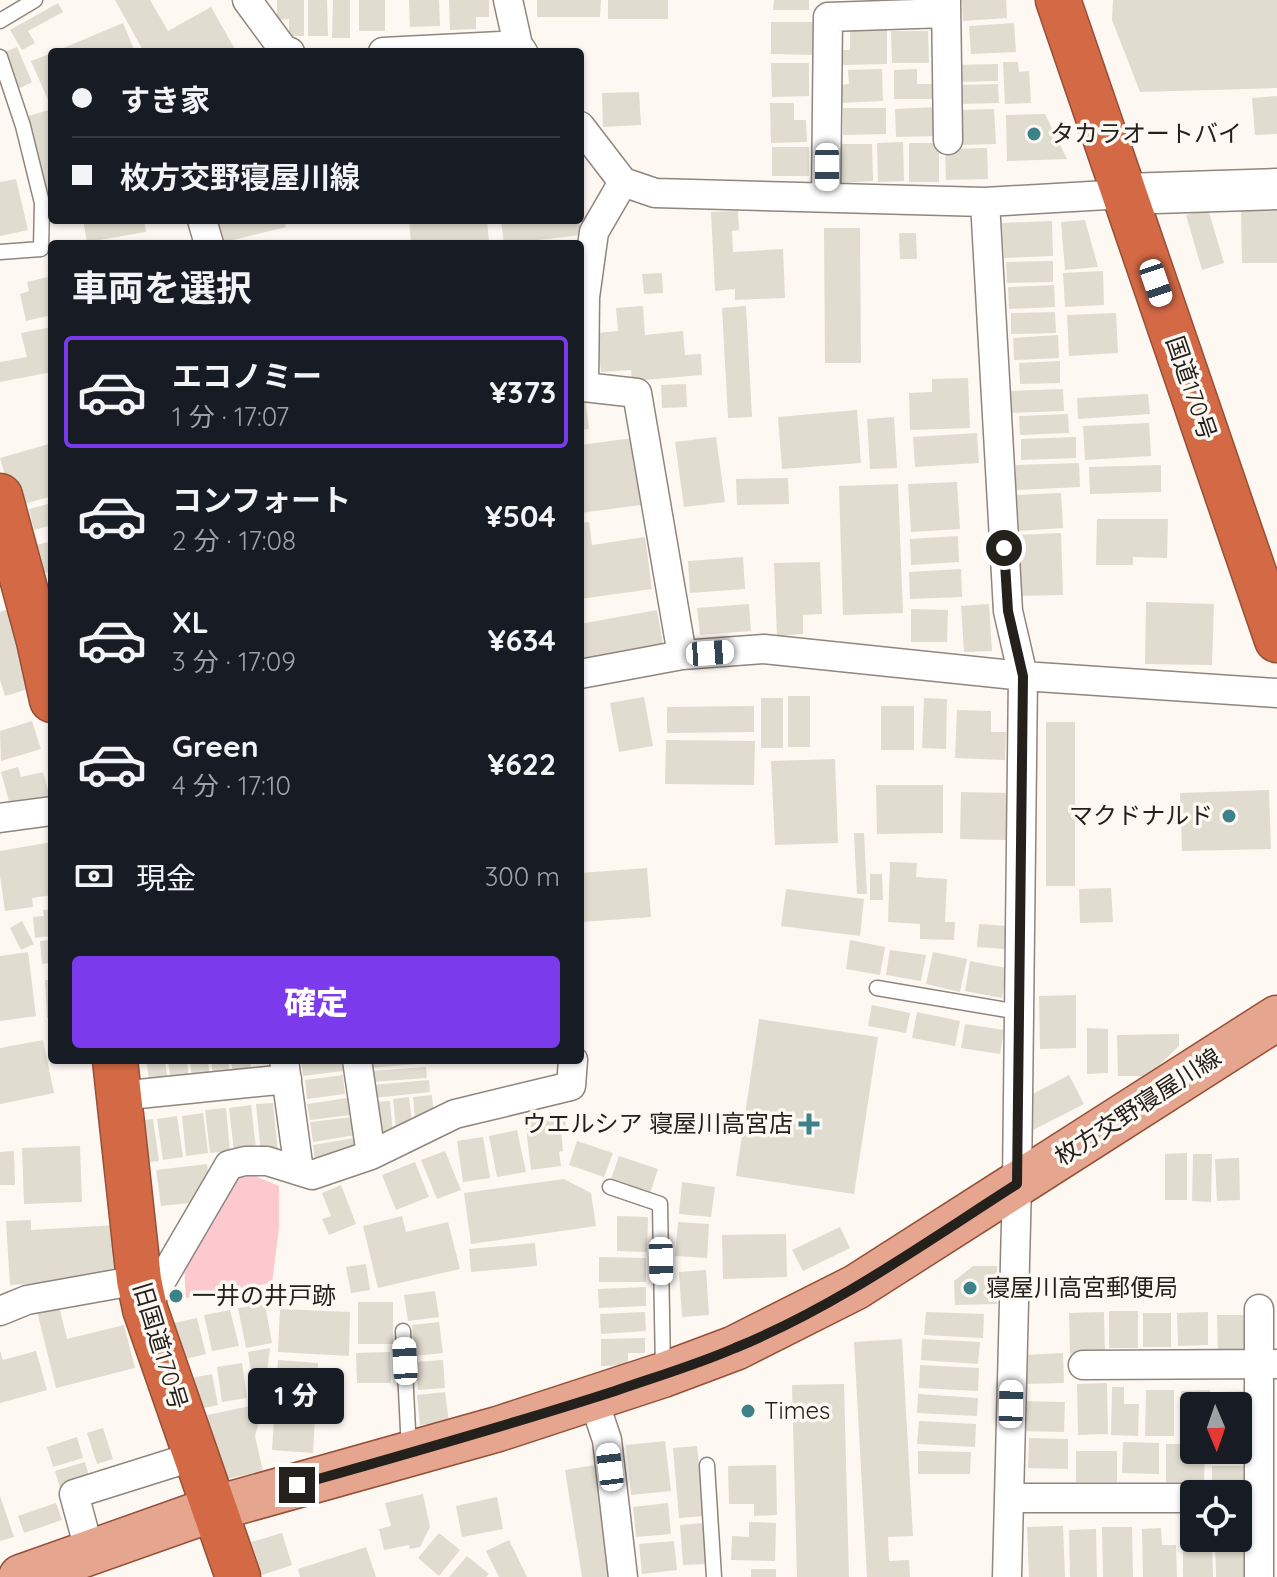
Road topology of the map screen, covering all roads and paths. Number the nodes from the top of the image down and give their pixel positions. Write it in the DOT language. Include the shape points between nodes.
graph roads {
  1 [pos="35,0"];
  2 [pos="247,0"];
  3 [pos="508,0"];
  4 [pos="1058,0"];
  5 [pos="946,6"];
  6 [pos="0,21"];
  7 [pos="282,48"];
  8 [pos="520,48"];
  9 [pos="0,57"];
  10 [pos="584,131"];
  11 [pos="948,140"];
  12 [pos="623,182"];
  13 [pos="1277,189"];
  14 [pos="1125,194"];
  15 [pos="826,197"];
  16 [pos="985,202"];
  17 [pos="0,252"];
  18 [pos="584,327"];
  19 [pos="584,387"];
  20 [pos="3,520"];
  21 [pos="45,640"];
  22 [pos="1277,640"];
  23 [pos="682,655"];
  24 [pos="48,666"];
  25 [pos="584,673"];
  26 [pos="1023,676"];
  27 [pos="1277,693"];
  28 [pos="48,812"];
  29 [pos="0,818"];
  30 [pos="877,988"];
  31 [pos="1019,1012"];
  32 [pos="1277,1018"];
  33 [pos="358,1064"];
  34 [pos="573,1064"];
  35 [pos="285,1070"];
  36 [pos="117,1078"];
  37 [pos="371,1155"];
  38 [pos="299,1171"];
  39 [pos="1017,1184"];
  40 [pos="610,1187"];
  41 [pos="142,1295"];
  42 [pos="1259,1309"];
  43 [pos="0,1311"];
  44 [pos="403,1331"];
  45 [pos="1268,1364"];
  46 [pos="1083,1365"];
  47 [pos="663,1375"];
  48 [pos="593,1398"];
  49 [pos="409,1454"];
  50 [pos="195,1456"];
  51 [pos="707,1465"];
  52 [pos="1009,1498"];
  53 [pos="1180,1498"];
  54 [pos="1258,1498"];
  55 [pos="213,1509"];
  56 [pos="90,1553"];
  57 [pos="714,1576"];
  58 [pos="21,1577"];
  59 [pos="238,1577"];
  60 [pos="623,1577"];
  61 [pos="707,1577"];
  62 [pos="1007,1577"];
  63 [pos="1259,1577"];
  1 -- 6 [label="lane"];
  2 -- 7 [label="street"];
  3 -- 8 [label="street"];
  4 -- 14 [label="highway, 国道170号"];
  5 -- 11 [label="street"];
  5 -- 15 [label="street" via="828,17"];
  9 -- 17 [label="lane" via="42,203 41,249"];
  10 -- 12 [label="street"];
  12 -- 15 [label="street" via="655,193"];
  12 -- 18 [label="street" via="594,232"];
  13 -- 14 [label="street"];
  14 -- 16 [label="street"];
  14 -- 22 [label="highway, 国道170号"];
  15 -- 16 [label="street"];
  16 -- 26 [label="street" via="1008,611"];
  19 -- 23 [label="street" via="637,393"];
  20 -- 21 [label="highway"];
  21 -- 24 [label="highway"];
  23 -- 25 [label="street"];
  23 -- 26 [label="street" via="764,649"];
  26 -- 27 [label="street"];
  26 -- 31 [label="street"];
  28 -- 29 [label="street"];
  30 -- 31 [label="lane"];
  31 -- 39 [label="street"];
  32 -- 39 [label="main road, 枚方交野寝屋川線"];
  33 -- 37 [label="street"];
  34 -- 37 [label="street" via="571,1086 455,1114"];
  35 -- 36 [label="street"];
  35 -- 38 [label="street"];
  36 -- 41 [label="highway, 旧国道170号"];
  37 -- 38 [label="street" via="312,1175"];
  38 -- 41 [label="street" via="267,1161 229,1165"];
  39 -- 47 [label="main road, 枚方交野寝屋川線" via="856,1287 778,1329"];
  39 -- 52 [label="street"];
  40 -- 47 [label="lane" via="660,1204"];
  41 -- 43 [label="street" via="27,1300"];
  41 -- 50 [label="highway, 旧国道170号"];
  42 -- 45 [label="street"];
  44 -- 49 [label="lane"];
  45 -- 46 [label="street"];
  45 -- 54 [label="street"];
  47 -- 48 [label="main road, 枚方交野寝屋川線"];
  48 -- 49 [label="main road, 枚方交野寝屋川線"];
  48 -- 60 [label="street" via="607,1440"];
  49 -- 55 [label="main road, 枚方交野寝屋川線"];
  50 -- 55 [label="highway, 旧国道170号"];
  50 -- 56 [label="street" via="74,1494"];
  51 -- 57 [label="lane"];
  52 -- 53 [label="street"];
  52 -- 62 [label="street"];
  54 -- 63 [label="street"];
  55 -- 56 [label="main road, 枚方交野寝屋川線"];
  55 -- 59 [label="highway, 旧国道170号"];
  56 -- 58 [label="main road, 枚方交野寝屋川線"];
  57 -- 61 [label="lane"];
}
